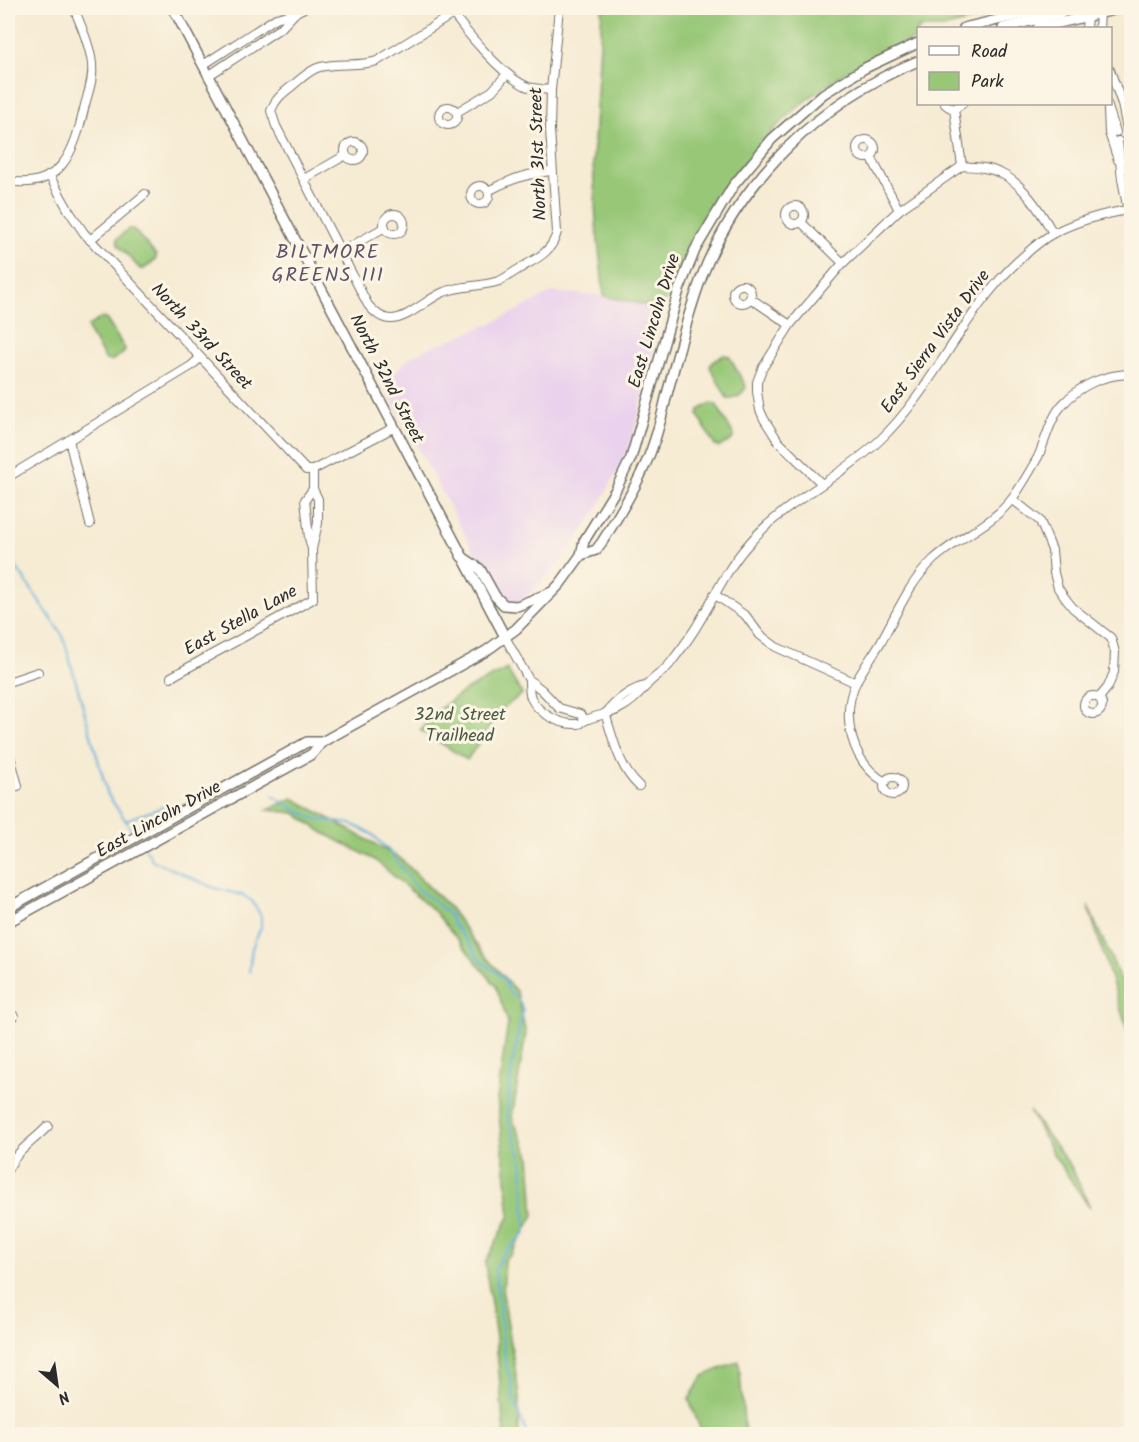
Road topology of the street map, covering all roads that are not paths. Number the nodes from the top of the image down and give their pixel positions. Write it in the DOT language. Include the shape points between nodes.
graph roads {
  1 [pos="74,8"];
  2 [pos="173,8"];
  3 [pos="559,8"];
  4 [pos="1048,8"];
  5 [pos="1072,8"];
  6 [pos="1122,8"];
  7 [pos="300,10"];
  8 [pos="1098,10"];
  9 [pos="451,11"];
  10 [pos="1087,17"];
  11 [pos="1023,19"];
  12 [pos="968,27"];
  13 [pos="1005,27"];
  14 [pos="1042,27"];
  15 [pos="1086,27"];
  16 [pos="1099,27"];
  17 [pos="917,43"];
  18 [pos="917,61"];
  19 [pos="203,65"];
  20 [pos="507,74"];
  21 [pos="208,76"];
  22 [pos="1112,76"];
  23 [pos="551,90"];
  24 [pos="1122,104"];
  25 [pos="946,105"];
  26 [pos="960,105"];
  27 [pos="1108,106"];
  28 [pos="954,109"];
  29 [pos="457,112"];
  30 [pos="1131,121"];
  31 [pos="1127,129"];
  32 [pos="1116,132"];
  33 [pos="1129,138"];
  34 [pos="1118,141"];
  35 [pos="1131,150"];
  36 [pos="346,155"];
  37 [pos="871,157"];
  38 [pos="962,166"];
  39 [pos="1122,168"];
  40 [pos="551,171"];
  41 [pos="49,175"];
  42 [pos="304,179"];
  43 [pos="8,181"];
  44 [pos="488,191"];
  45 [pos="145,194"];
  46 [pos="1129,209"];
  47 [pos="899,210"];
  48 [pos="801,222"];
  49 [pos="385,227"];
  50 [pos="1053,233"];
  51 [pos="1131,233"];
  52 [pos="90,240"];
  53 [pos="341,252"];
  54 [pos="843,263"];
  55 [pos="750,298"];
  56 [pos="790,325"];
  57 [pos="200,358"];
  58 [pos="1131,374"];
  59 [pos="393,428"];
  60 [pos="69,440"];
  61 [pos="313,470"];
  62 [pos="8,477"];
  63 [pos="822,484"];
  64 [pos="1012,499"];
  65 [pos="90,524"];
  66 [pos="581,555"];
  67 [pos="460,556"];
  68 [pos="554,591"];
  69 [pos="714,594"];
  70 [pos="505,637"];
  71 [pos="38,672"];
  72 [pos="171,677"];
  73 [pos="529,680"];
  74 [pos="8,682"];
  75 [pos="856,683"];
  76 [pos="1099,698"];
  77 [pos="565,711"];
  78 [pos="605,713"];
  79 [pos="586,720"];
  80 [pos="561,721"];
  81 [pos="322,742"];
  82 [pos="8,749"];
  83 [pos="885,782"];
  84 [pos="18,786"];
  85 [pos="639,786"];
  86 [pos="156,826"];
  87 [pos="162,837"];
  88 [pos="8,908"];
  89 [pos="8,922"];
  90 [pos="48,1126"];
  91 [pos="8,1169"];
  1 -- 41 [label="street" via="90,52 92,76 72,152"];
  2 -- 19 [label="main road, North 32nd Street"];
  3 -- 23 [label="street, North 31st Street"];
  4 -- 11 [label="main road"];
  5 -- 11 [label="main road" via="1059,14"];
  6 -- 8 [label="main road"];
  7 -- 19 [label="street" via="276,18"];
  7 -- 21 [label="street" via="282,27"];
  8 -- 10 [label="main road"];
  8 -- 16 [label="street"];
  9 -- 20 [label="street"];
  9 -- 42 [label="street, North 31st Street" via="377,61 325,66 308,73 279,97 271,111"];
  10 -- 14 [label="main road"];
  10 -- 15 [label="street"];
  11 -- 12 [label="main road"];
  11 -- 13 [label="main road"];
  17 -- 66 [label="main road, East Lincoln Drive" via="865,68 823,94 772,139 733,186 694,250 631,458 584,541"];
  18 -- 66 [label="main road, East Lincoln Drive" via="872,83 803,133 777,158 732,216 709,260 689,314 646,464 602,543 596,550"];
  19 -- 21 [label="main road, North 32nd Street"];
  20 -- 23 [label="street" via="528,87"];
  20 -- 29 [label="street" via="492,91"];
  21 -- 59 [label="main road, North 32nd Street"];
  22 -- 24 [label="street"];
  23 -- 40 [label="street, North 31st Street"];
  24 -- 30 [label="street"];
  24 -- 31 [label="street"];
  25 -- 28 [label="street"];
  26 -- 28 [label="street"];
  27 -- 32 [label="street"];
  27 -- 39 [label="street" via="1111,140"];
  28 -- 38 [label="street"];
  33 -- 35 [label="street"];
  34 -- 39 [label="street"];
  36 -- 42 [label="street"];
  37 -- 47 [label="street"];
  38 -- 47 [label="street"];
  38 -- 50 [label="street" via="1001,173 1014,182"];
  39 -- 46 [label="street"];
  40 -- 44 [label="street" via="517,178"];
  40 -- 53 [label="street, North 31st Street" via="555,239 538,258 499,281 445,291 393,319 384,318 373,312"];
  41 -- 43 [label="street" via="30,182"];
  41 -- 52 [label="street, North 33rd Street"];
  42 -- 53 [label="street, North 31st Street"];
  45 -- 52 [label="street"];
  46 -- 50 [label="street, East Sierra Vista Drive" via="1092,217"];
  46 -- 51 [label="street"];
  47 -- 54 [label="street"];
  48 -- 54 [label="street"];
  49 -- 53 [label="street"];
  50 -- 63 [label="street, East Sierra Vista Drive" via="998,279 897,422 856,460"];
  52 -- 57 [label="street, North 33rd Street"];
  54 -- 56 [label="street"];
  55 -- 56 [label="street"];
  56 -- 63 [label="street" via="757,382 759,411 770,430"];
  57 -- 60 [label="street"];
  57 -- 61 [label="street, North 33rd Street" via="306,470"];
  58 -- 64 [label="street" via="1104,376 1062,404"];
  59 -- 61 [label="street"];
  59 -- 67 [label="main road, North 32nd Street"];
  60 -- 62 [label="street"];
  60 -- 65 [label="street"];
  61 -- 72 [label="street, East Stella Lane" via="313,489 305,500 314,599"];
  63 -- 69 [label="street, East Sierra Vista Drive" via="766,525"];
  64 -- 75 [label="street" via="992,520 935,559 916,578"];
  64 -- 76 [label="street" via="1040,521 1052,550 1058,588 1065,598 1111,638 1114,672"];
  66 -- 68 [label="main road, East Lincoln Drive"];
  67 -- 68 [label="main road" via="480,569 504,605 516,606"];
  67 -- 70 [label="main road, North 32nd Street"];
  68 -- 70 [label="main road, East Lincoln Drive"];
  69 -- 75 [label="street" via="746,616 760,635 776,647"];
  69 -- 78 [label="street, East Sierra Vista Drive" via="668,666"];
  70 -- 73 [label="street"];
  70 -- 81 [label="main road, East Lincoln Drive"];
  71 -- 74 [label="street"];
  73 -- 77 [label="street"];
  73 -- 80 [label="street" via="530,697 539,709"];
  75 -- 83 [label="street" via="850,704 850,732 863,764"];
  77 -- 79 [label="street" via="580,714"];
  77 -- 80 [label="street"];
  78 -- 79 [label="street, East Sierra Vista Drive"];
  78 -- 85 [label="street" via="619,756"];
  79 -- 80 [label="street, East Sierra Vista Drive" via="580,724"];
  81 -- 86 [label="main road, East Lincoln Drive" via="307,742"];
  81 -- 87 [label="main road, East Lincoln Drive" via="312,754"];
  82 -- 84 [label="street"];
  86 -- 87 [label="main road"];
  86 -- 88 [label="main road, East Lincoln Drive"];
  87 -- 89 [label="main road, East Lincoln Drive"];
  90 -- 91 [label="street" via="25,1145"];
}
